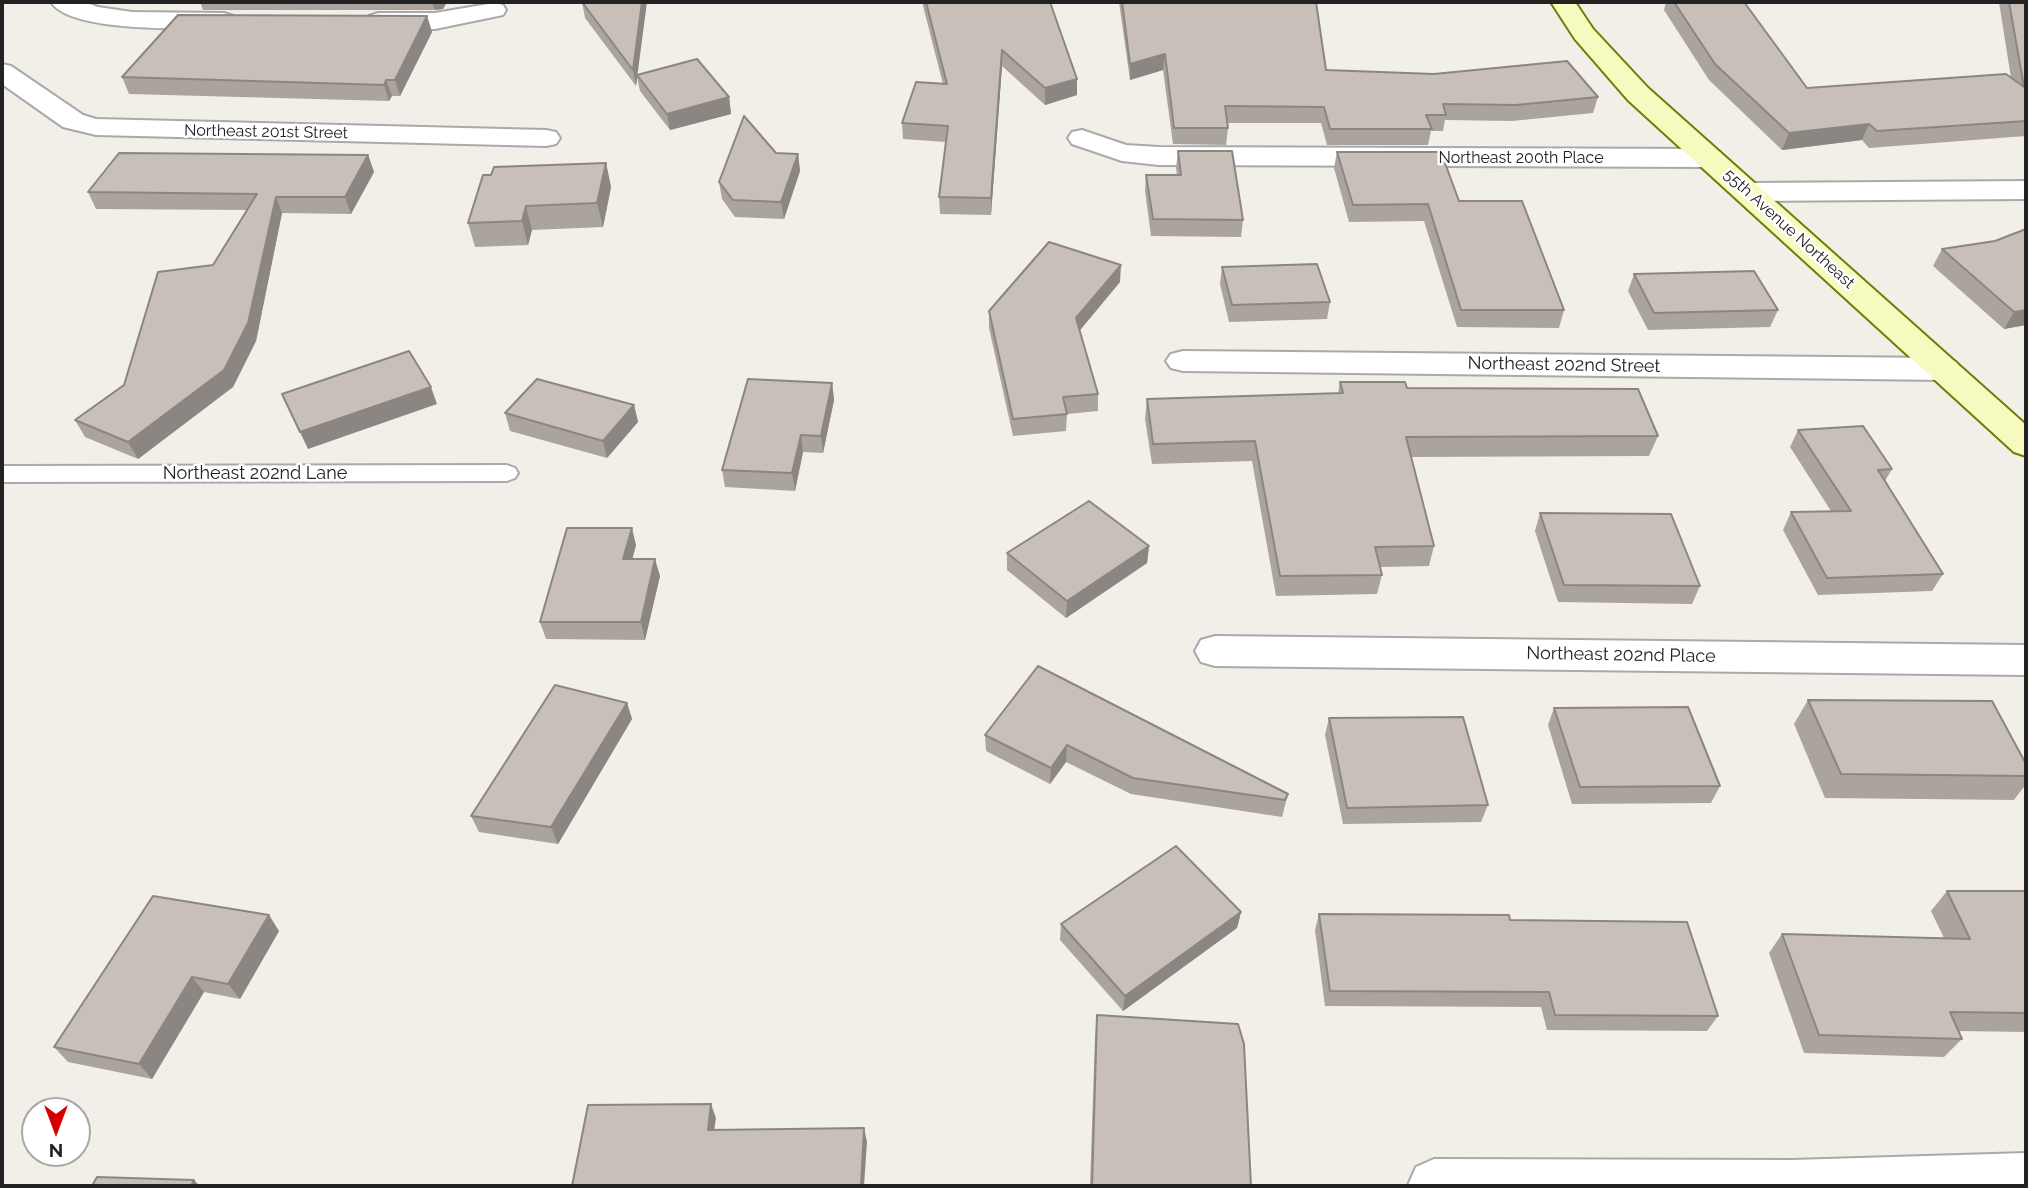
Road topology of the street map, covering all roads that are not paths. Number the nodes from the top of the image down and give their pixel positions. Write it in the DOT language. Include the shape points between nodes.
graph roads {
  1 [pos="63,2"];
  2 [pos="1563,2"];
  3 [pos="494,10"];
  4 [pos="242,21"];
  5 [pos="352,21"];
  6 [pos="2,72"];
  7 [pos="546,138"];
  8 [pos="1082,138"];
  9 [pos="1710,158"];
  10 [pos="2026,190"];
  11 [pos="1748,192"];
  12 [pos="1183,360"];
  13 [pos="1944,369"];
  14 [pos="2026,444"];
  15 [pos="507,473"];
  16 [pos="2,474"];
  17 [pos="1215,651"];
  18 [pos="2026,660"];
  19 [pos="2026,1179"];
  20 [pos="1434,1185"];
  21 [pos="1792,1186"];
  1 -- 4 [label="street" via="93,15 132,20"];
  2 -- 9 [label="main road, 55th Avenue Northeast" via="1584,34 1639,94"];
  3 -- 5 [label="street" via="435,21"];
  6 -- 7 [label="street, Northeast 201st Street" via="73,121 96,127"];
  8 -- 9 [label="street, Northeast 200th Place" via="1122,152 1159,156"];
  9 -- 11 [label="main road, 55th Avenue Northeast"];
  10 -- 11 [label="street"];
  11 -- 13 [label="main road, 55th Avenue Northeast"];
  12 -- 13 [label="street, Northeast 202nd Street"];
  13 -- 14 [label="main road, 55th Avenue Northeast"];
  15 -- 16 [label="lane, Northeast 202nd Lane"];
  17 -- 18 [label="street, Northeast 202nd Place"];
  19 -- 21 [label="street"];
  20 -- 21 [label="street"];
}
